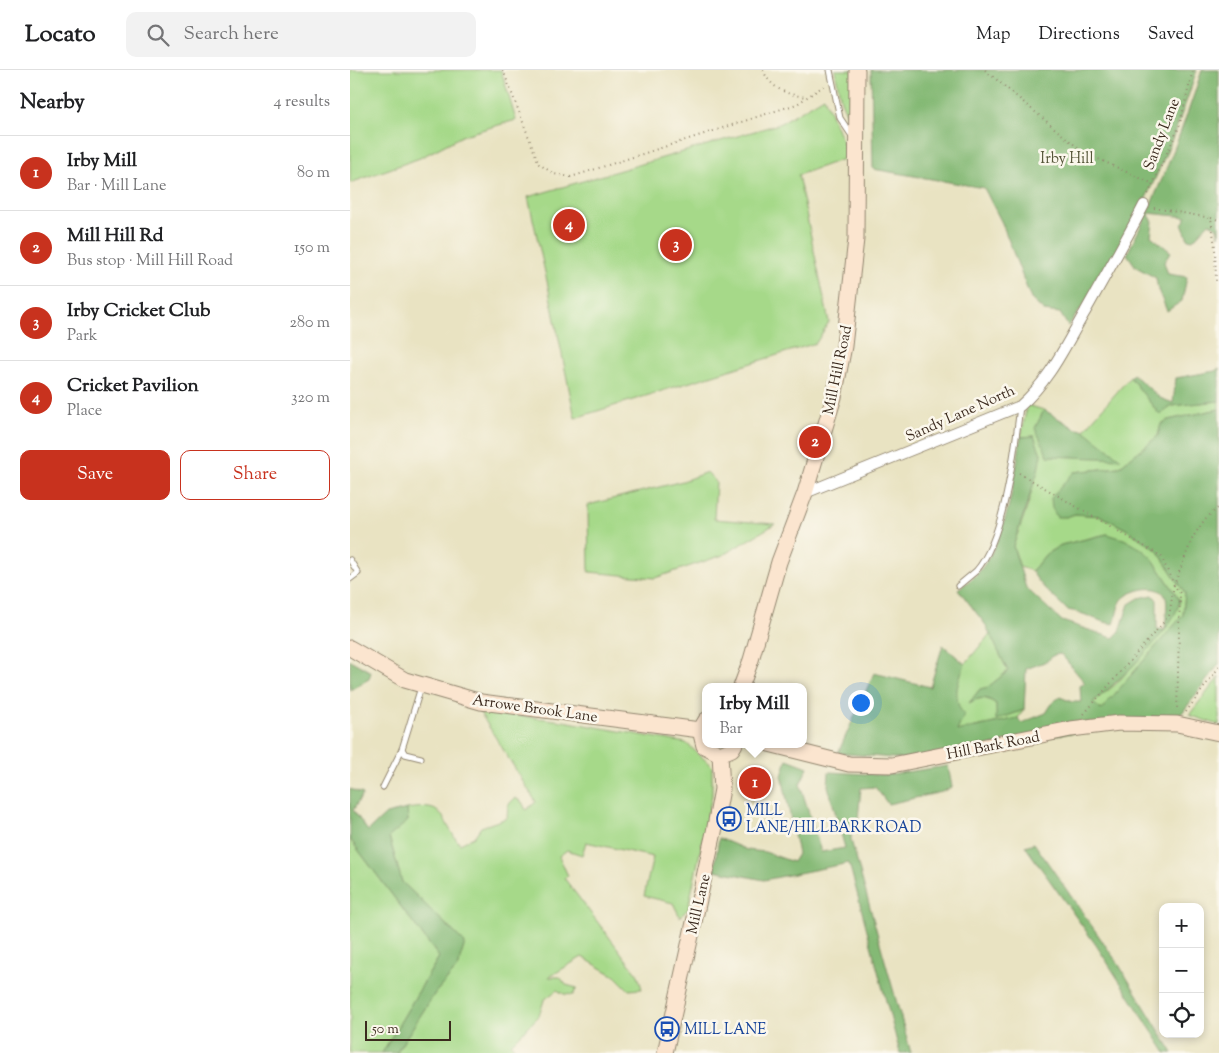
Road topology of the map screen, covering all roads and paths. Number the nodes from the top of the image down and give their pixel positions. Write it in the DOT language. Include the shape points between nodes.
graph roads {
  1 [pos="503,70"];
  2 [pos="763,70"];
  3 [pos="830,70"];
  4 [pos="857,70"];
  5 [pos="985,70"];
  6 [pos="1193,70"];
  7 [pos="831,81"];
  8 [pos="807,97"];
  9 [pos="858,145"];
  10 [pos="1153,184"];
  11 [pos="1144,205"];
  12 [pos="1211,218"];
  13 [pos="1219,220"];
  14 [pos="1216,281"];
  15 [pos="1020,406"];
  16 [pos="1012,469"];
  17 [pos="806,493"];
  18 [pos="1219,507"];
  19 [pos="350,560"];
  20 [pos="350,578"];
  21 [pos="1174,585"];
  22 [pos="958,586"];
  23 [pos="350,648"];
  24 [pos="1219,667"];
  25 [pos="742,683"];
  26 [pos="422,684"];
  27 [pos="1177,724"];
  28 [pos="702,725"];
  29 [pos="1071,729"];
  30 [pos="1219,733"];
  31 [pos="708,748"];
  32 [pos="733,748"];
  33 [pos="785,748"];
  34 [pos="402,749"];
  35 [pos="720,754"];
  36 [pos="421,758"];
  37 [pos="383,787"];
  38 [pos="665,1053"];
  1 -- 8 [label="path" via="539,164 554,174 571,178 797,104"];
  2 -- 8 [label="path" via="776,88 790,95"];
  3 -- 7 [label="lane"];
  4 -- 9 [label="street, Mill Hill Road"];
  5 -- 10 [label="path" via="1083,152"];
  6 -- 10 [label="path, Sandy Lane" via="1179,126"];
  7 -- 8 [label="path"];
  7 -- 9 [label="lane" via="840,118"];
  9 -- 17 [label="street, Mill Hill Road" via="856,238 844,346 834,397"];
  10 -- 11 [label="path, Sandy Lane"];
  11 -- 12 [label="path" via="1162,212"];
  11 -- 15 [label="street, Sandy Lane North" via="1066,348 1038,390"];
  12 -- 13 [label="path"];
  12 -- 14 [label="path"];
  15 -- 16 [label="lane"];
  15 -- 17 [label="street, Sandy Lane North"];
  16 -- 21 [label="path" via="1161,556"];
  16 -- 22 [label="lane" via="991,547 976,570"];
  17 -- 25 [label="street, Mill Hill Road" via="779,562"];
  18 -- 21 [label="path" via="1205,519 1193,537"];
  19 -- 20 [label="lane" via="358,573"];
  21 -- 27 [label="path" via="1180,593"];
  21 -- 29 [label="path" via="1169,616"];
  23 -- 26 [label="street, Arrowe Brook Lane" via="406,680"];
  24 -- 27 [label="path"];
  26 -- 28 [label="street, Arrowe Brook Lane" via="481,702"];
  26 -- 34 [label="lane"];
  27 -- 29 [label="street, Hill Bark Road" via="1119,723"];
  27 -- 30 [label="street, Hill Bark Road"];
  29 -- 33 [label="street, Hill Bark Road" via="892,765 849,764"];
  31 -- 35 [label="street"];
  32 -- 35 [label="street"];
  34 -- 36 [label="lane" via="405,754"];
  34 -- 37 [label="lane"];
  35 -- 38 [label="street, Mill Lane" via="722,789"];
}
